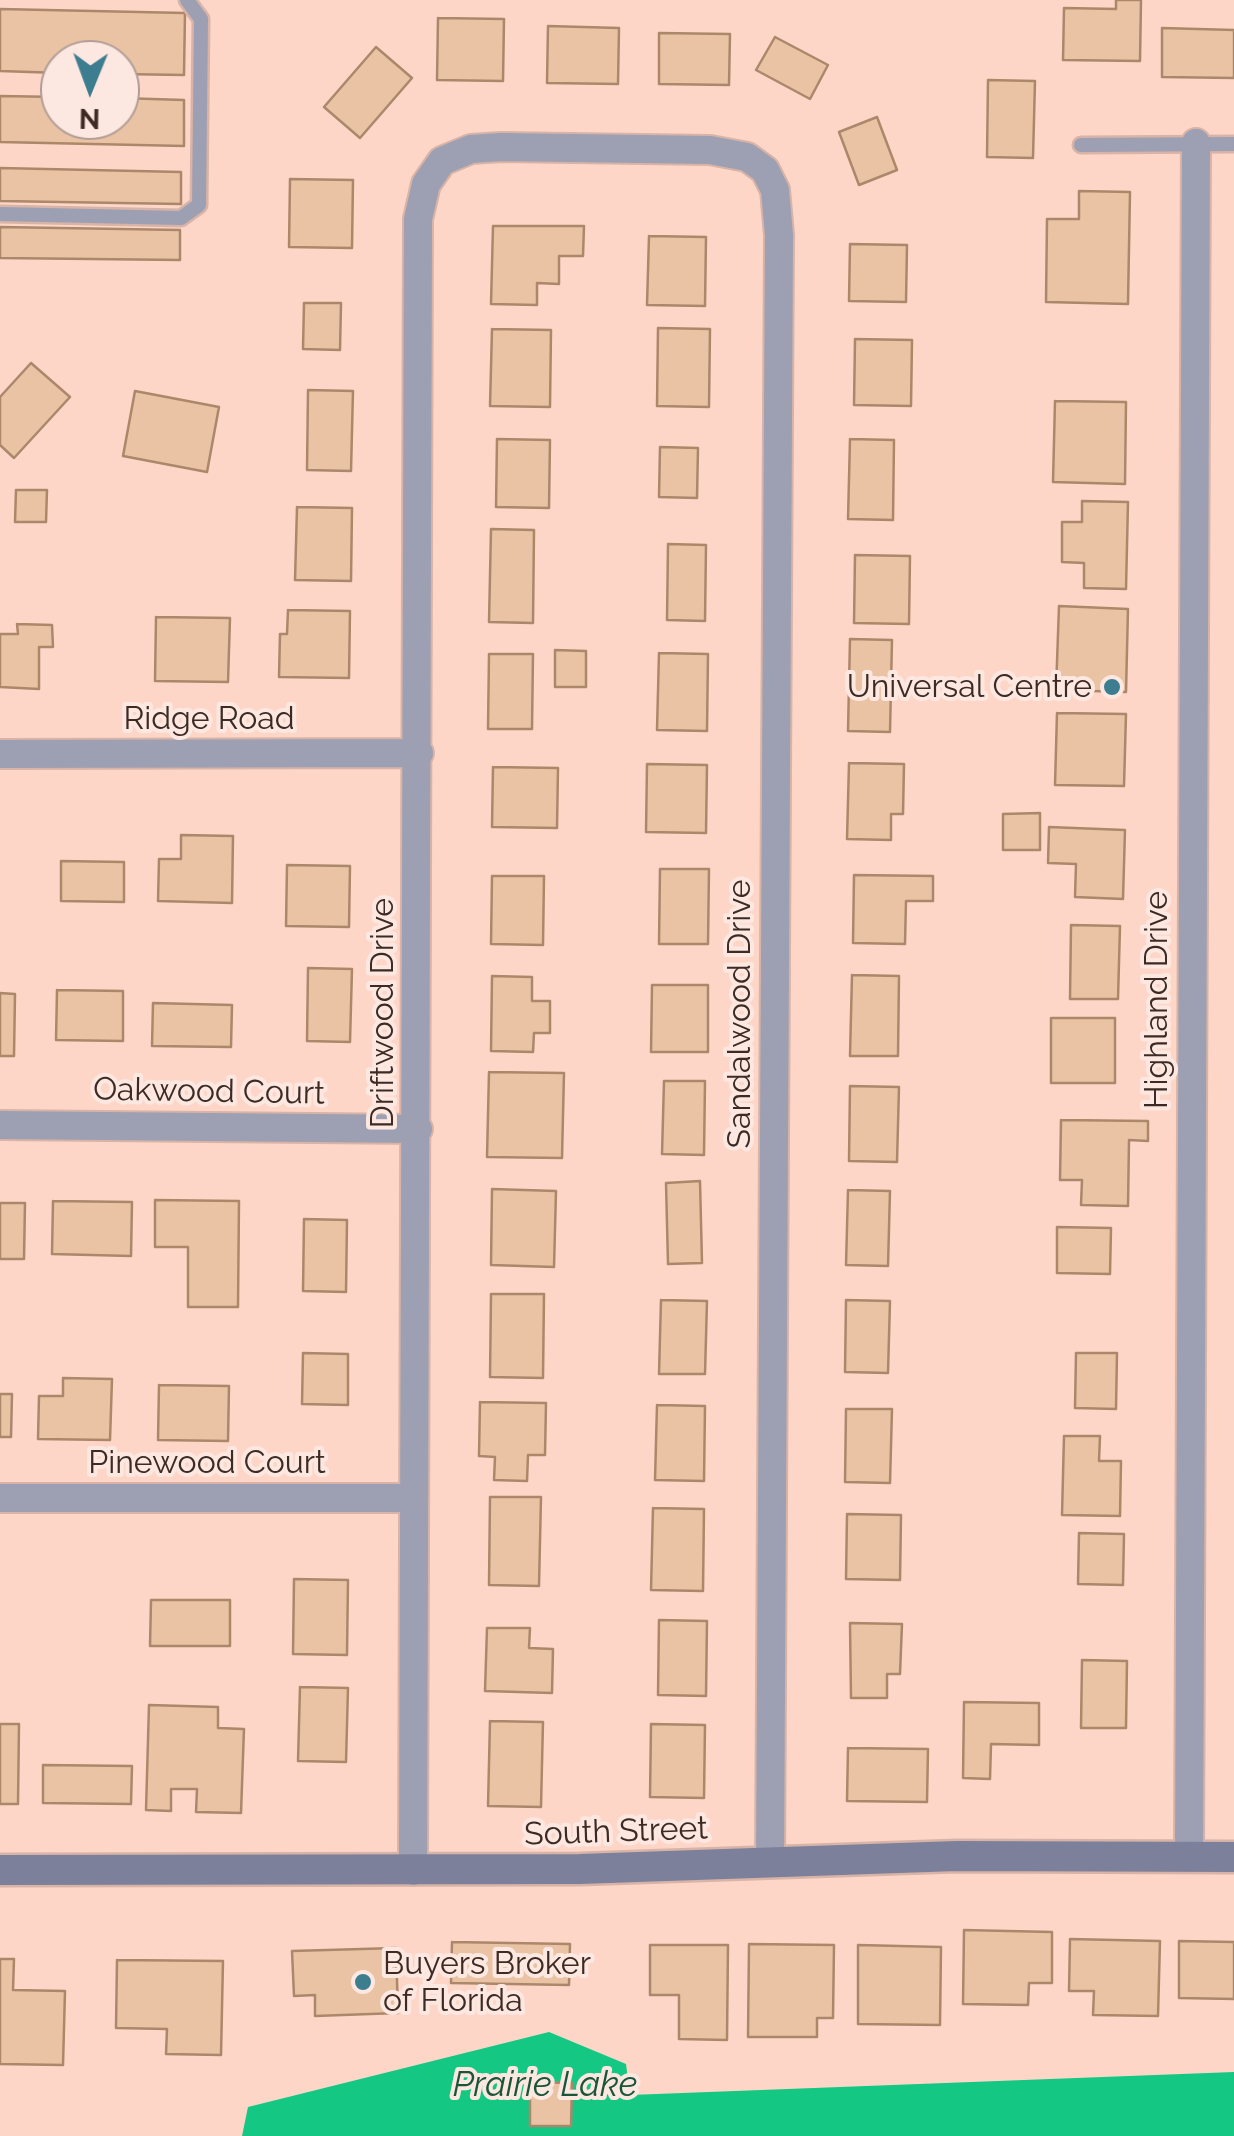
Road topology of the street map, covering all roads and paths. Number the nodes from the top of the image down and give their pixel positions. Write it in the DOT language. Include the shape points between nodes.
graph roads {
  1 [pos="187,0"];
  2 [pos="1196,143"];
  3 [pos="1234,144"];
  4 [pos="1081,145"];
  5 [pos="442,161"];
  6 [pos="0,214"];
  7 [pos="419,753"];
  8 [pos="0,754"];
  9 [pos="0,1125"];
  10 [pos="418,1129"];
  11 [pos="0,1498"];
  12 [pos="414,1498"];
  13 [pos="1189,1856"];
  14 [pos="1234,1857"];
  15 [pos="770,1862"];
  16 [pos="0,1870"];
  17 [pos="414,1870"];
  1 -- 6 [label="lane" via="202,19 199,205 180,218"];
  2 -- 3 [label="lane"];
  2 -- 4 [label="lane"];
  2 -- 13 [label="street, Highland Drive"];
  5 -- 7 [label="street, Driftwood Drive" via="426,184 418,219"];
  5 -- 15 [label="street, Sandalwood Drive" via="472,149 710,150 747,157 775,190 780,234"];
  7 -- 8 [label="street, Ridge Road"];
  7 -- 10 [label="street, Driftwood Drive"];
  9 -- 10 [label="street, Oakwood Court"];
  10 -- 12 [label="street, Driftwood Drive"];
  11 -- 12 [label="street, Pinewood Court"];
  12 -- 17 [label="street, Driftwood Drive"];
  13 -- 14 [label="street, South Street"];
  13 -- 15 [label="street, South Street"];
  15 -- 17 [label="street, South Street"];
  16 -- 17 [label="street, South Street"];
}
